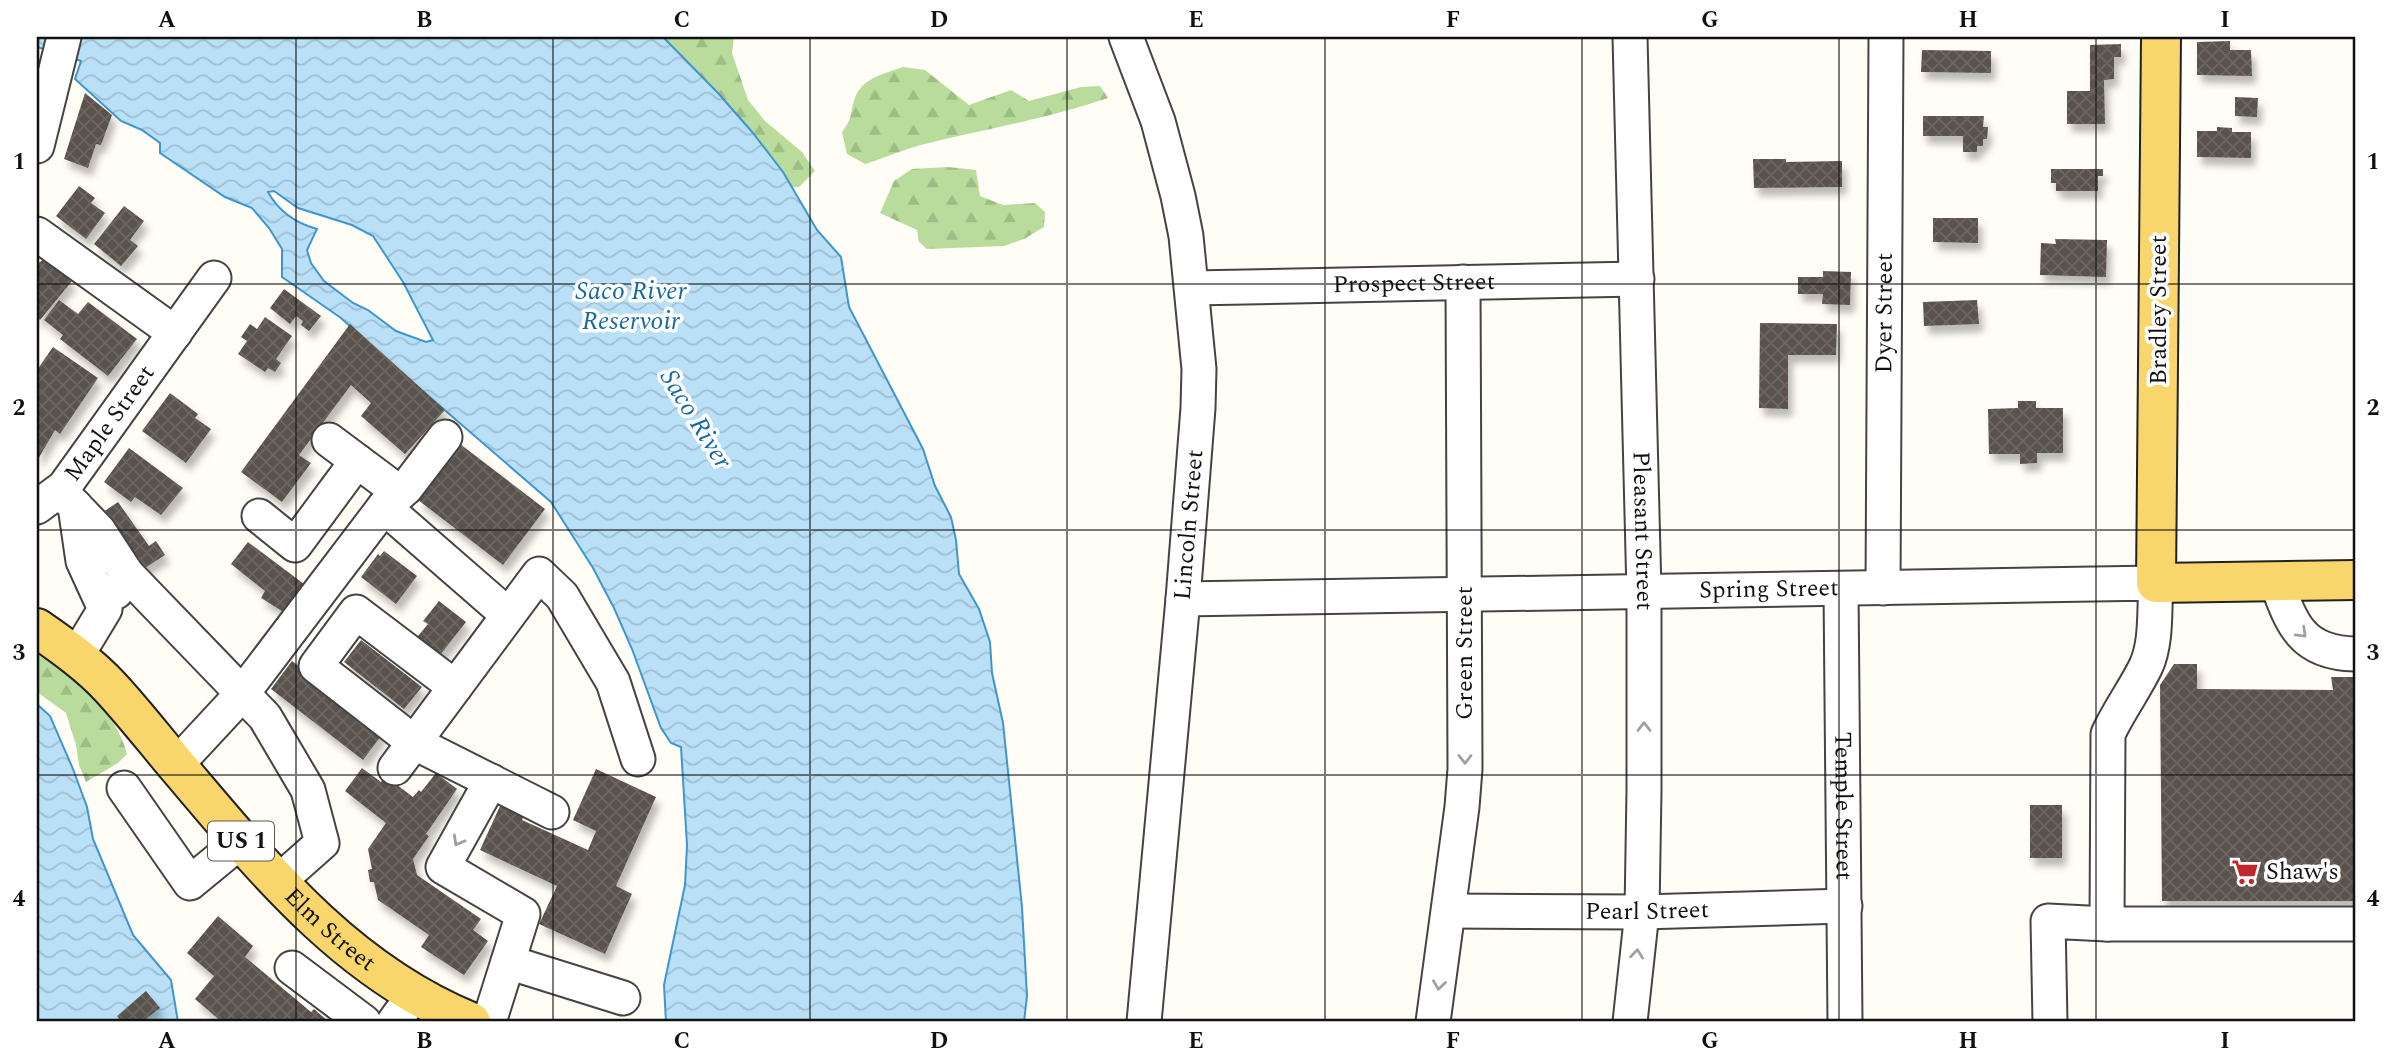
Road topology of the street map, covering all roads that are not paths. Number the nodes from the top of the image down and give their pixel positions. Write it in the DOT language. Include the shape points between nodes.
graph roads {
  1 [pos="64,37"];
  2 [pos="1126,37"];
  3 [pos="1141,37"];
  4 [pos="1629,37"];
  5 [pos="1886,37"];
  6 [pos="2161,37"];
  7 [pos="37,146"];
  8 [pos="37,234"];
  9 [pos="214,278"];
  10 [pos="1637,279"];
  11 [pos="1463,282"];
  12 [pos="1192,288"];
  13 [pos="174,333"];
  14 [pos="445,437"];
  15 [pos="329,440"];
  16 [pos="357,461"];
  17 [pos="392,500"];
  18 [pos="57,501"];
  19 [pos="259,516"];
  20 [pos="127,574"];
  21 [pos="2355,580"];
  22 [pos="2276,582"];
  23 [pos="2156,583"];
  24 [pos="1883,588"];
  25 [pos="1841,589"];
  26 [pos="1465,593"];
  27 [pos="1644,593"];
  28 [pos="1183,599"];
  29 [pos="105,609"];
  30 [pos="508,615"];
  31 [pos="37,628"];
  32 [pos="2355,654"];
  33 [pos="76,657"];
  34 [pos="455,687"];
  35 [pos="242,695"];
  36 [pos="405,755"];
  37 [pos="638,759"];
  38 [pos="176,765"];
  39 [pos="491,781"];
  40 [pos="124,788"];
  41 [pos="552,812"];
  42 [pos="241,841"];
  43 [pos="278,882"];
  44 [pos="1845,906"];
  45 [pos="1449,911"];
  46 [pos="1642,912"];
  47 [pos="2107,924"];
  48 [pos="2355,924"];
  49 [pos="508,962"];
  50 [pos="292,968"];
  51 [pos="623,998"];
  52 [pos="404,1008"];
  53 [pos="493,1009"];
  54 [pos="364,1022"];
  55 [pos="471,1022"];
  56 [pos="1144,1022"];
  57 [pos="1433,1022"];
  58 [pos="1630,1022"];
  59 [pos="1845,1022"];
  60 [pos="2050,1022"];
  1 -- 7 [label="street"];
  2 -- 3 [label="street"];
  2 -- 12 [label="street, Lincoln Street" via="1166,151 1186,236"];
  4 -- 10 [label="street, Pleasant Street"];
  5 -- 24 [label="street, Dyer Street"];
  6 -- 23 [label="main road, Bradley Street"];
  8 -- 13 [label="street"];
  9 -- 13 [label="street, Maple Street"];
  10 -- 11 [label="street, Prospect Street"];
  10 -- 27 [label="street, Pleasant Street"];
  11 -- 12 [label="street, Prospect Street"];
  11 -- 26 [label="street, Green Street"];
  12 -- 28 [label="street, Lincoln Street" via="1198,408"];
  13 -- 18 [label="street, Maple Street"];
  14 -- 17 [label="street"];
  15 -- 16 [label="street"];
  16 -- 17 [label="street"];
  16 -- 19 [label="street" via="295,545"];
  17 -- 30 [label="street"];
  17 -- 35 [label="street"];
  18 -- 20 [label="street" via="99,531"];
  18 -- 29 [label="street"];
  20 -- 29 [label="street"];
  20 -- 35 [label="street"];
  21 -- 22 [label="main road, Spring Street"];
  22 -- 23 [label="main road, Spring Street"];
  22 -- 32 [label="street, one-way" via="2290,619 2305,638 2331,652"];
  23 -- 24 [label="street, Spring Street"];
  23 -- 47 [label="street" via="2147,664 2108,734"];
  24 -- 25 [label="street, Spring Street"];
  25 -- 27 [label="street, Spring Street"];
  25 -- 44 [label="street, Temple Street"];
  26 -- 27 [label="street, Spring Street"];
  26 -- 28 [label="street, Spring Street"];
  26 -- 45 [label="street, Green Street, one-way" via="1464,779"];
  46 -- 27 [label="street, Pleasant Street, one-way"];
  28 -- 56 [label="street, Lincoln Street"];
  29 -- 33 [label="street"];
  30 -- 34 [label="street"];
  30 -- 37 [label="street" via="539,574 562,596 613,682"];
  31 -- 33 [label="main road, Elm Street / US 1"];
  33 -- 38 [label="main road, Elm Street / US 1" via="110,688"];
  34 -- 36 [label="street"];
  34 -- 36 [label="street" via="356,612 316,666"];
  35 -- 38 [label="street"];
  35 -- 43 [label="street" via="265,717 308,790 322,843"];
  36 -- 39 [label="street"];
  38 -- 42 [label="main road, Elm Street / US 1"];
  39 -- 41 [label="street"];
  39 -- 49 [label="street, one-way" via="443,867 523,914"];
  40 -- 42 [label="street" via="190,883"];
  42 -- 43 [label="main road, Elm Street / US 1"];
  43 -- 52 [label="main road, Elm Street / US 1" via="340,942 385,977"];
  44 -- 46 [label="street, Pearl Street"];
  44 -- 59 [label="street, Temple Street"];
  45 -- 46 [label="street, Pearl Street"];
  45 -- 57 [label="street, Green Street, one-way"];
  58 -- 46 [label="street, Pleasant Street, one-way"];
  47 -- 48 [label="street"];
  47 -- 60 [label="street" via="2048,921"];
  49 -- 51 [label="street"];
  49 -- 53 [label="street"];
  50 -- 54 [label="street"];
  52 -- 55 [label="main road, Elm Street / US 1"];
}
